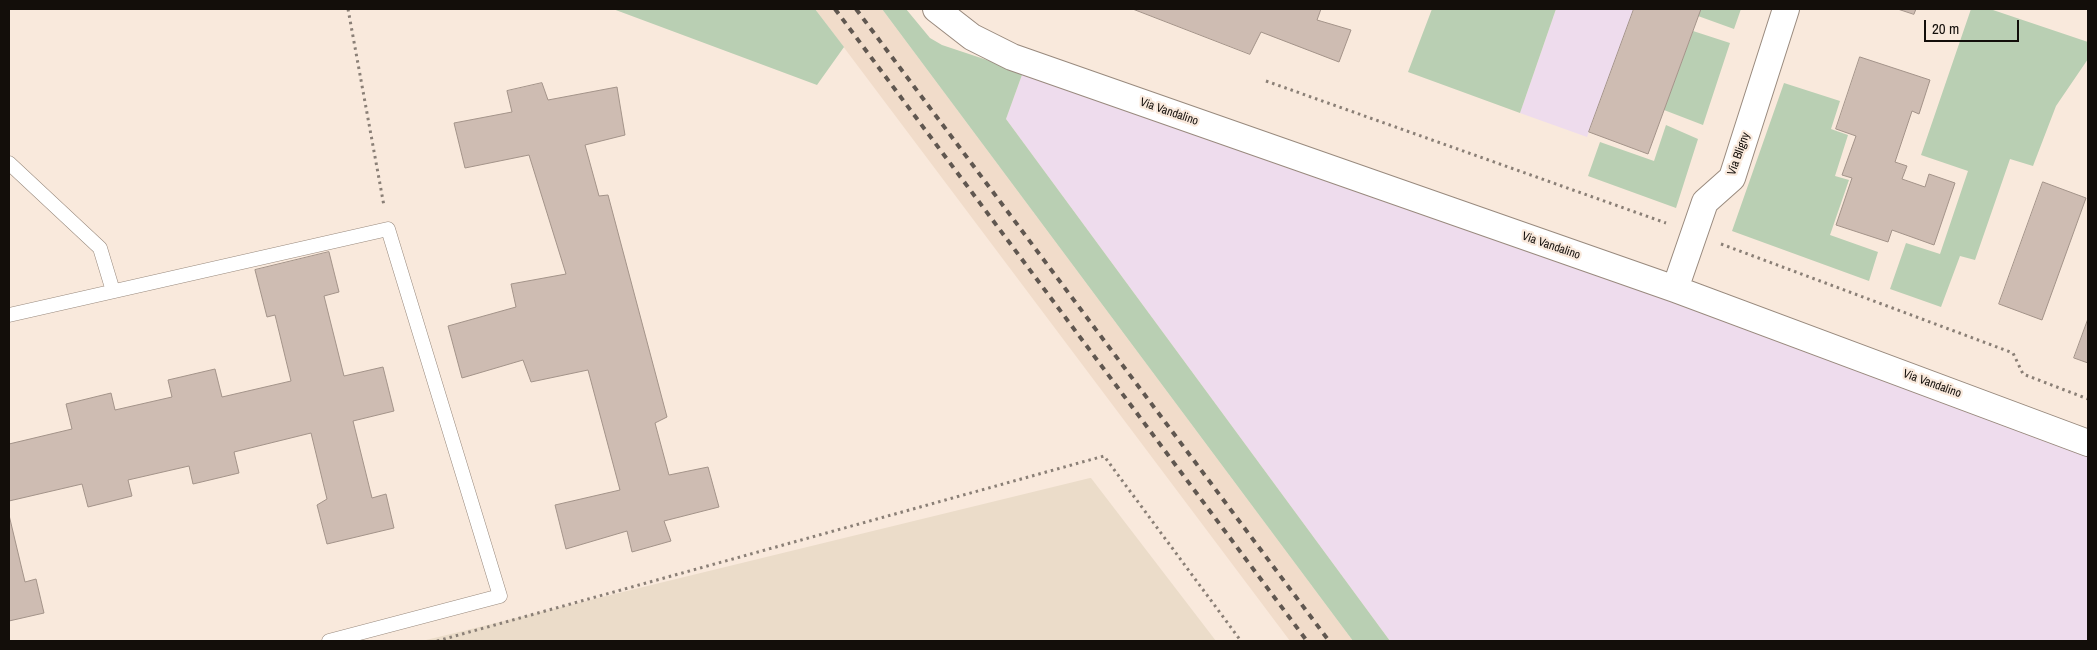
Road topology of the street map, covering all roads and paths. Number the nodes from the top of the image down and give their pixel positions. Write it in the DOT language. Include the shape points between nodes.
graph roads {
  1 [pos="348,9"];
  2 [pos="936,9"];
  3 [pos="1786,9"];
  4 [pos="9,163"];
  5 [pos="388,229"];
  6 [pos="1674,288"];
  7 [pos="113,291"];
  8 [pos="9,315"];
  9 [pos="2088,443"];
  10 [pos="329,641"];
  11 [pos="436,641"];
  12 [pos="1240,641"];
  1 -- 5 [label="path"];
  2 -- 6 [label="street, Via Vandalino" via="972,36 1012,57"];
  3 -- 6 [label="street, Via Bligny" via="1732,178 1705,202"];
  4 -- 7 [label="lane" via="100,248"];
  5 -- 7 [label="lane"];
  5 -- 10 [label="lane" via="500,596"];
  6 -- 9 [label="street, Via Vandalino"];
  7 -- 8 [label="lane"];
  11 -- 12 [label="path" via="1104,456"];
}
